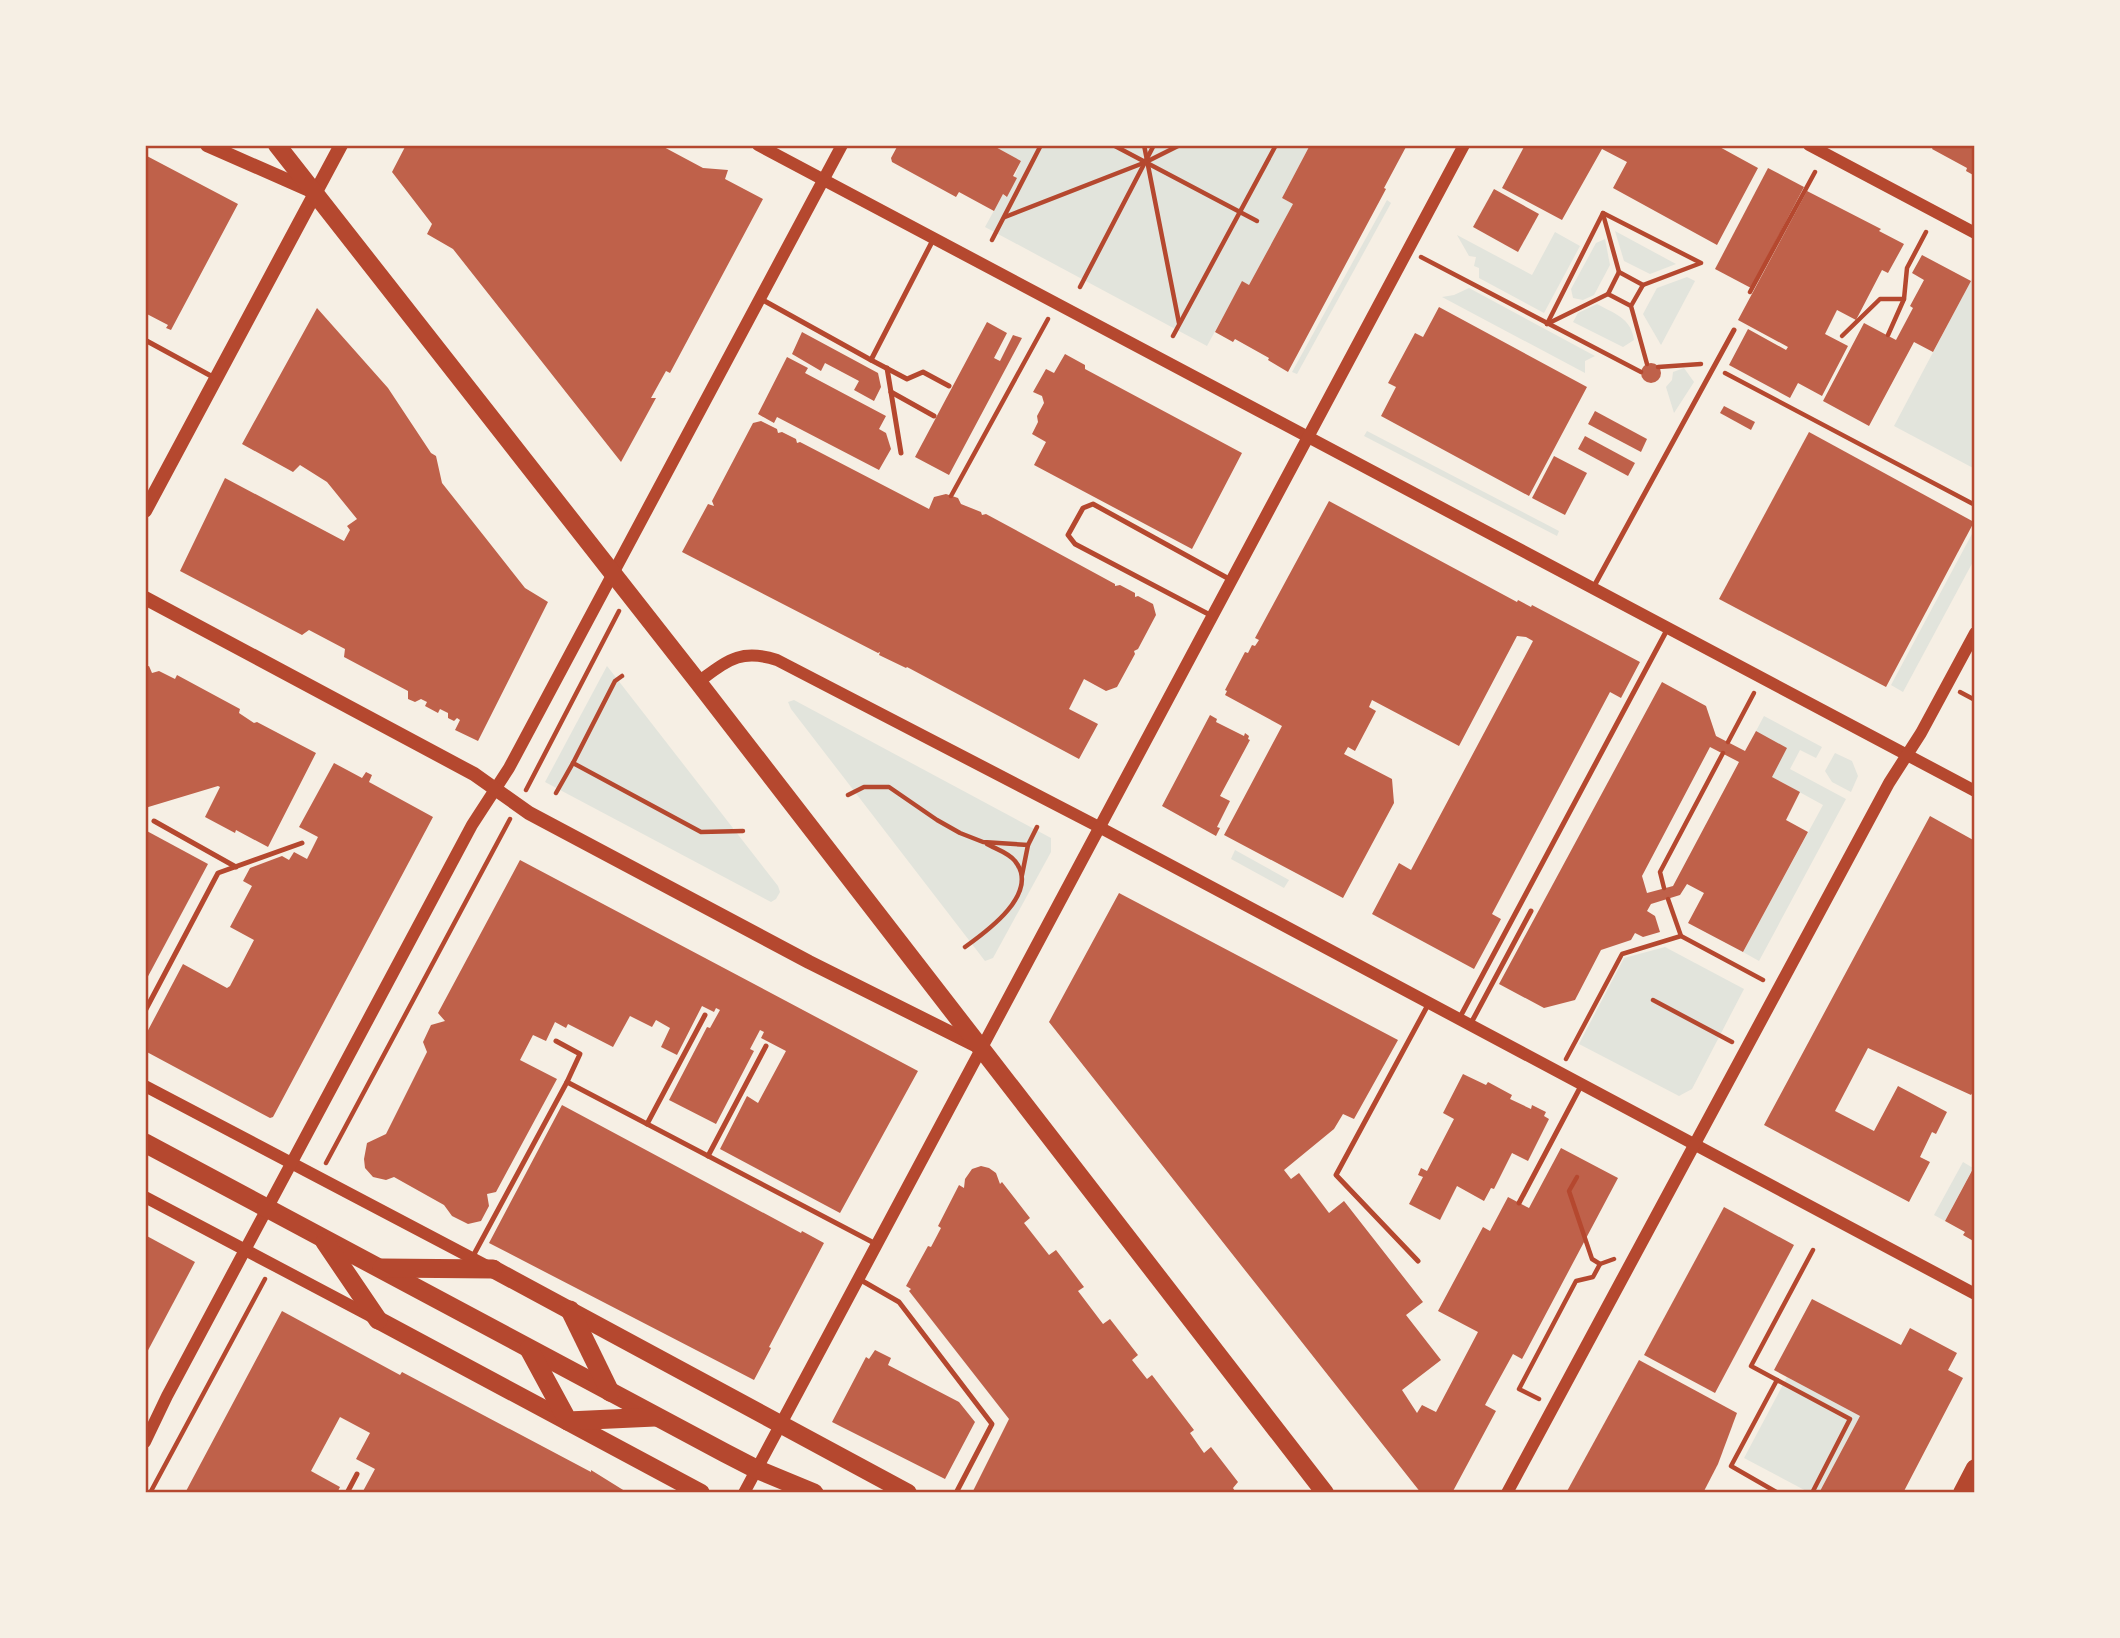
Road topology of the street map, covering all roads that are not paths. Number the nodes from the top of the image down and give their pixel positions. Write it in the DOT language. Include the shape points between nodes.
graph roads {
  1 [pos="207,145"];
  2 [pos="277,145"];
  3 [pos="341,145"];
  4 [pos="758,145"];
  5 [pos="842,145"];
  6 [pos="1464,145"];
  7 [pos="1810,145"];
  8 [pos="824,180"];
  9 [pos="315,193"];
  10 [pos="1975,233"];
  11 [pos="934,238"];
  12 [pos="760,299"];
  13 [pos="1734,330"];
  14 [pos="145,340"];
  15 [pos="871,360"];
  16 [pos="887,368"];
  17 [pos="216,379"];
  18 [pos="949,386"];
  19 [pos="891,392"];
  20 [pos="934,416"];
  21 [pos="1308,436"];
  22 [pos="901,453"];
  23 [pos="145,511"];
  24 [pos="613,575"];
  25 [pos="1231,580"];
  26 [pos="1593,588"];
  27 [pos="145,598"];
  28 [pos="1212,617"];
  29 [pos="1668,628"];
  30 [pos="1975,633"];
  31 [pos="698,682"];
  32 [pos="1907,754"];
  33 [pos="495,790"];
  34 [pos="1975,791"];
  35 [pos="154,821"];
  36 [pos="1099,827"];
  37 [pos="302,844"];
  38 [pos="236,867"];
  39 [pos="1531,911"];
  40 [pos="1429,1003"];
  41 [pos="145,1011"];
  42 [pos="705,1015"];
  43 [pos="1465,1022"];
  44 [pos="556,1041"];
  45 [pos="766,1046"];
  46 [pos="980,1048"];
  47 [pos="567,1082"];
  48 [pos="1582,1084"];
  49 [pos="145,1086"];
  50 [pos="648,1124"];
  51 [pos="146,1144"];
  52 [pos="1696,1144"];
  53 [pos="708,1156"];
  54 [pos="292,1163"];
  55 [pos="145,1196"];
  56 [pos="1519,1203"];
  57 [pos="267,1209"];
  58 [pos="323,1238"];
  59 [pos="876,1244"];
  60 [pos="245,1250"];
  61 [pos="472,1258"];
  62 [pos="1418,1261"];
  63 [pos="378,1268"];
  64 [pos="493,1269"];
  65 [pos="858,1278"];
  66 [pos="1975,1294"];
  67 [pos="569,1310"];
  68 [pos="378,1320"];
  69 [pos="528,1348"];
  70 [pos="610,1392"];
  71 [pos="656,1417"];
  72 [pos="568,1421"];
  73 [pos="781,1423"];
  74 [pos="145,1442"];
  75 [pos="1975,1468"];
  76 [pos="757,1469"];
  77 [pos="357,1474"];
  78 [pos="348,1493"];
  79 [pos="701,1493"];
  80 [pos="744,1493"];
  81 [pos="789,1493"];
  82 [pos="814,1493"];
  83 [pos="908,1493"];
  84 [pos="956,1493"];
  85 [pos="1325,1493"];
  86 [pos="1507,1493"];
  87 [pos="1962,1493"];
  1 -- 9 [label="main road"];
  2 -- 9 [label="main road"];
  3 -- 9 [label="main road"];
  4 -- 8 [label="street"];
  5 -- 8 [label="street"];
  6 -- 21 [label="street"];
  7 -- 10 [label="street"];
  8 -- 11 [label="street"];
  8 -- 12 [label="street"];
  9 -- 17 [label="main road"];
  9 -- 24 [label="main road"];
  11 -- 15 [label="lane"];
  11 -- 21 [label="street"];
  12 -- 15 [label="lane"];
  12 -- 24 [label="street"];
  13 -- 26 [label="lane"];
  14 -- 17 [label="lane"];
  15 -- 16 [label="lane"];
  16 -- 18 [label="lane" via="907,379 923,372"];
  16 -- 19 [label="lane"];
  17 -- 23 [label="main road"];
  19 -- 20 [label="lane"];
  19 -- 22 [label="lane"];
  21 -- 25 [label="street"];
  21 -- 26 [label="street"];
  24 -- 31 [label="main road"];
  24 -- 33 [label="street"];
  25 -- 28 [label="street"];
  25 -- 28 [label="lane" via="1093,504 1083,508 1068,535 1075,544"];
  26 -- 29 [label="street"];
  27 -- 33 [label="main road" via="474,774"];
  28 -- 36 [label="street"];
  29 -- 32 [label="street"];
  29 -- 43 [label="lane"];
  30 -- 32 [label="street"];
  31 -- 36 [label="street" via="741,655 777,660"];
  31 -- 46 [label="main road"];
  32 -- 34 [label="street"];
  32 -- 52 [label="street"];
  33 -- 46 [label="main road" via="529,813 820,968"];
  33 -- 54 [label="street"];
  35 -- 38 [label="lane"];
  36 -- 40 [label="street"];
  36 -- 46 [label="street"];
  37 -- 38 [label="lane"];
  38 -- 41 [label="lane" via="218,873"];
  39 -- 43 [label="lane"];
  40 -- 43 [label="street"];
  40 -- 62 [label="lane" via="1336,1175"];
  42 -- 50 [label="lane"];
  43 -- 48 [label="street"];
  44 -- 47 [label="lane" via="580,1054"];
  45 -- 53 [label="lane"];
  46 -- 59 [label="street"];
  46 -- 85 [label="main road"];
  47 -- 50 [label="lane"];
  47 -- 61 [label="lane"];
  48 -- 52 [label="street"];
  48 -- 56 [label="lane"];
  49 -- 54 [label="street"];
  50 -- 53 [label="lane"];
  51 -- 57 [label="highway"];
  52 -- 66 [label="street"];
  52 -- 86 [label="street"];
  53 -- 59 [label="lane"];
  54 -- 57 [label="street"];
  54 -- 61 [label="street"];
  55 -- 60 [label="street"];
  57 -- 58 [label="highway"];
  57 -- 60 [label="street"];
  58 -- 63 [label="highway"];
  58 -- 68 [label="highway"];
  59 -- 65 [label="street"];
  60 -- 68 [label="street"];
  60 -- 74 [label="street"];
  61 -- 64 [label="street"];
  63 -- 64 [label="highway"];
  63 -- 69 [label="highway"];
  64 -- 67 [label="main road"];
  65 -- 73 [label="street"];
  65 -- 84 [label="lane" via="899,1302 992,1424"];
  67 -- 70 [label="highway"];
  67 -- 73 [label="main road"];
  68 -- 72 [label="main road"];
  69 -- 70 [label="highway"];
  69 -- 72 [label="highway"];
  70 -- 71 [label="highway"];
  71 -- 72 [label="highway"];
  71 -- 76 [label="highway"];
  72 -- 79 [label="main road"];
  73 -- 76 [label="street"];
  73 -- 83 [label="main road"];
  75 -- 87 [label="main road"];
  76 -- 80 [label="street"];
  76 -- 81 [label="highway"];
  76 -- 82 [label="highway"];
  77 -- 78 [label="lane"];
}
